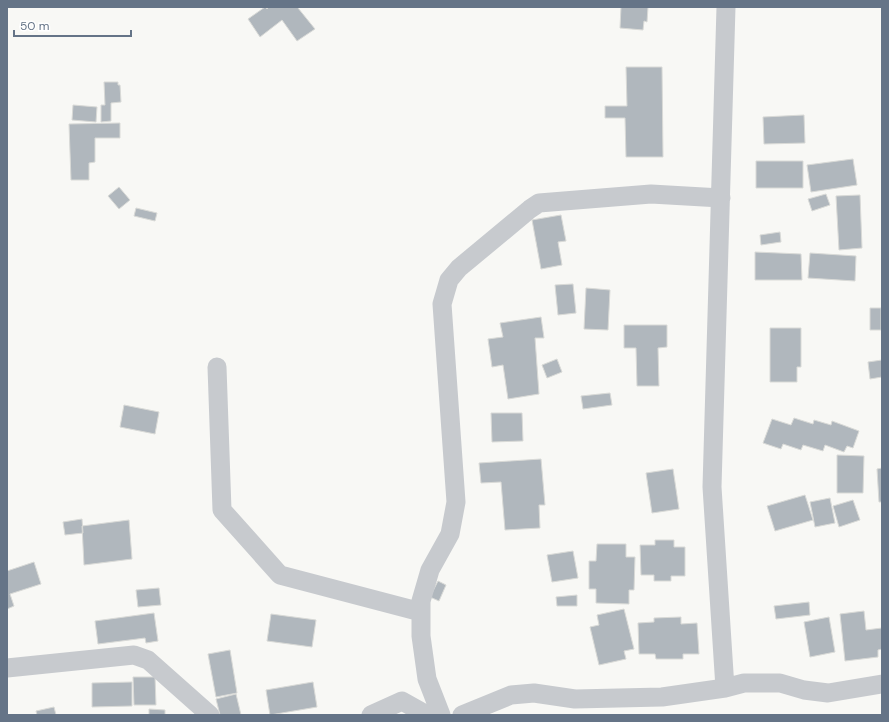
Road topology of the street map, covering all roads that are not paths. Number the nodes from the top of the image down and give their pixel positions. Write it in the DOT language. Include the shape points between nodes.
graph roads {
  1 [pos="726,7"];
  2 [pos="721,198"];
  3 [pos="216,367"];
  4 [pos="421,612"];
  5 [pos="7,668"];
  6 [pos="882,684"];
  7 [pos="724,688"];
  8 [pos="210,715"];
  9 [pos="371,715"];
  10 [pos="427,715"];
  11 [pos="441,715"];
  12 [pos="462,715"];
  1 -- 2 [label="street"];
  2 -- 4 [label="street" via="651,194 539,203 481,249 449,280 442,304 456,502 450,534 430,570 421,601"];
  2 -- 7 [label="street" via="712,487"];
  3 -- 4 [label="street" via="222,510 280,576"];
  4 -- 11 [label="street" via="421,636 427,679"];
  5 -- 8 [label="street" via="134,655 148,660"];
  6 -- 7 [label="street" via="828,693 780,683 744,682"];
  7 -- 12 [label="street" via="662,697 574,699 534,693 511,695"];
  9 -- 10 [label="street" via="402,701"];
}
